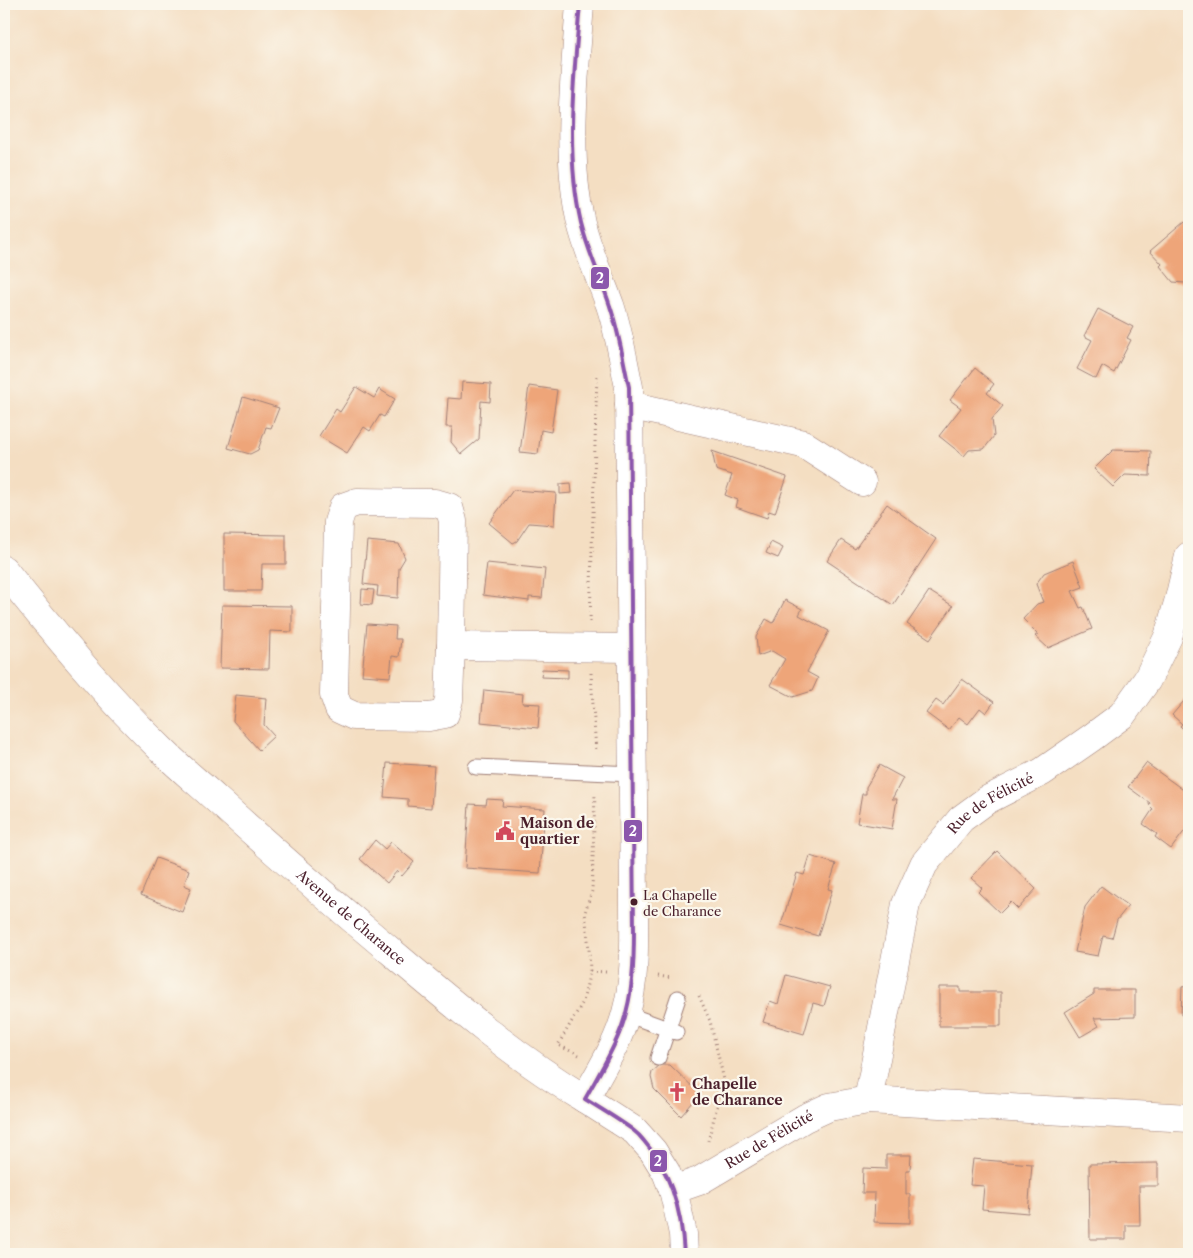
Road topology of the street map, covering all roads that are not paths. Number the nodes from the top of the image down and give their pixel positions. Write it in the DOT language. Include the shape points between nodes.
graph roads {
  1 [pos="580,4"];
  2 [pos="629,405"];
  3 [pos="862,482"];
  4 [pos="1189,556"];
  5 [pos="4,570"];
  6 [pos="451,646"];
  7 [pos="632,648"];
  8 [pos="476,767"];
  9 [pos="633,774"];
  10 [pos="678,998"];
  11 [pos="626,1014"];
  12 [pos="672,1030"];
  13 [pos="658,1058"];
  14 [pos="585,1099"];
  15 [pos="868,1100"];
  16 [pos="1189,1118"];
  17 [pos="673,1190"];
  18 [pos="684,1254"];
  1 -- 2 [label="street" via="573,104 576,191 582,223 619,338 629,387"];
  2 -- 3 [label="street" via="803,444"];
  2 -- 7 [label="street"];
  4 -- 15 [label="street, Rue de Félicité" via="1168,637 1147,680 1122,714 1042,772 986,800 960,819 924,864 906,904"];
  5 -- 14 [label="street, Avenue de Charance" via="54,634 167,755 294,870 430,984 512,1050"];
  6 -- 6 [label="street" via="453,521 449,507 357,502 342,507 338,522 334,685 339,709 354,716 429,717 445,714 449,700"];
  6 -- 7 [label="street"];
  7 -- 9 [label="street"];
  8 -- 9 [label="lane"];
  9 -- 11 [label="street" via="632,974"];
  10 -- 12 [label="lane"];
  11 -- 12 [label="lane"];
  11 -- 14 [label="street"];
  12 -- 13 [label="lane"];
  14 -- 17 [label="street, Avenue de Charance" via="635,1131 653,1151"];
  15 -- 16 [label="street, Rue de Félicité"];
  15 -- 17 [label="street, Rue de Félicité" via="829,1107 813,1114 699,1181"];
  17 -- 18 [label="street, Avenue de Charance"];
}
